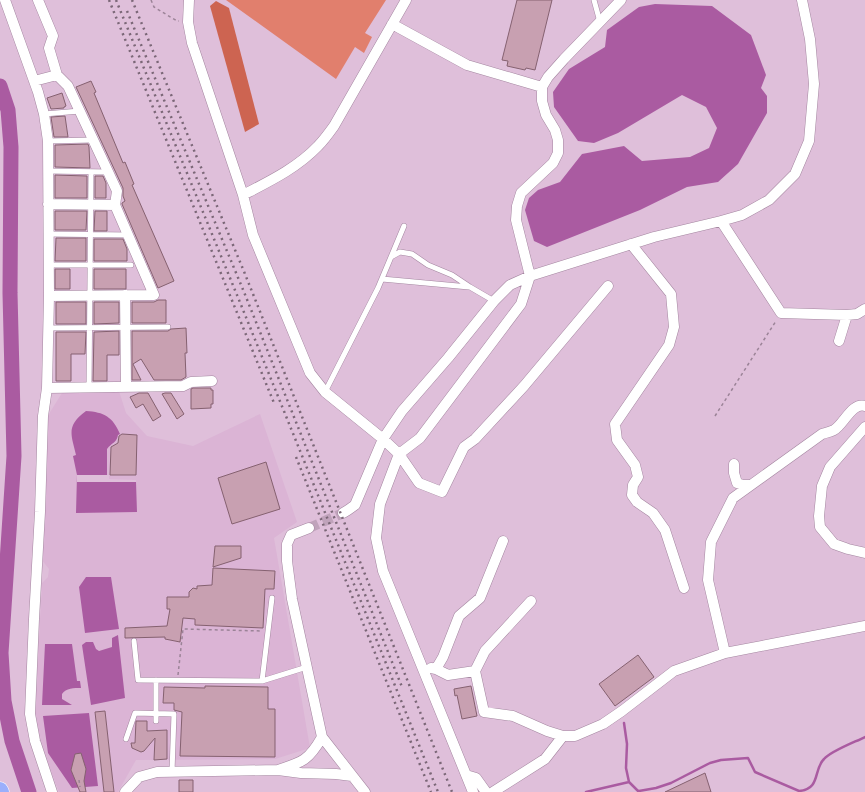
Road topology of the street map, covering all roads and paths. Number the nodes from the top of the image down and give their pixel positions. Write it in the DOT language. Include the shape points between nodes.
graph roads {
  1 [pos="5,0"];
  2 [pos="38,0"];
  3 [pos="152,0"];
  4 [pos="189,0"];
  5 [pos="406,0"];
  6 [pos="594,0"];
  7 [pos="621,0"];
  8 [pos="802,0"];
  9 [pos="188,22"];
  10 [pos="600,22"];
  11 [pos="392,24"];
  12 [pos="57,75"];
  13 [pos="34,81"];
  14 [pos="542,87"];
  15 [pos="80,111"];
  16 [pos="44,114"];
  17 [pos="93,140"];
  18 [pos="48,141"];
  19 [pos="48,172"];
  20 [pos="91,172"];
  21 [pos="108,172"];
  22 [pos="243,195"];
  23 [pos="48,204"];
  24 [pos="90,204"];
  25 [pos="115,205"];
  26 [pos="721,221"];
  27 [pos="404,226"];
  28 [pos="49,234"];
  29 [pos="90,234"];
  30 [pos="128,235"];
  31 [pos="631,244"];
  32 [pos="391,258"];
  33 [pos="49,265"];
  34 [pos="90,265"];
  35 [pos="131,265"];
  36 [pos="530,276"];
  37 [pos="382,279"];
  38 [pos="608,286"];
  39 [pos="470,287"];
  40 [pos="125,295"];
  41 [pos="49,296"];
  42 [pos="90,296"];
  43 [pos="494,301"];
  44 [pos="781,313"];
  45 [pos="858,313"];
  46 [pos="168,327"];
  47 [pos="48,328"];
  48 [pos="90,328"];
  49 [pos="126,328"];
  50 [pos="839,341"];
  51 [pos="212,381"];
  52 [pos="90,387"];
  53 [pos="126,387"];
  54 [pos="47,388"];
  55 [pos="325,392"];
  56 [pos="865,406"];
  57 [pos="715,416"];
  58 [pos="865,426"];
  59 [pos="383,439"];
  60 [pos="399,454"];
  61 [pos="734,464"];
  62 [pos="749,485"];
  63 [pos="343,513"];
  64 [pos="309,528"];
  65 [pos="503,541"];
  66 [pos="865,553"];
  67 [pos="684,588"];
  68 [pos="272,598"];
  69 [pos="531,601"];
  70 [pos="865,626"];
  71 [pos="268,631"];
  72 [pos="134,641"];
  73 [pos="725,653"];
  74 [pos="422,666"];
  75 [pos="307,667"];
  76 [pos="436,669"];
  77 [pos="475,671"];
  78 [pos="156,680"];
  79 [pos="177,680"];
  80 [pos="262,681"];
  81 [pos="156,713"];
  82 [pos="156,722"];
  83 [pos="563,736"];
  84 [pos="322,737"];
  85 [pos="126,739"];
  86 [pos="278,770"];
  87 [pos="172,772"];
  88 [pos="352,776"];
  89 [pos="466,776"];
  90 [pos="79,780"];
  91 [pos="80,787"];
  92 [pos="52,792"];
  93 [pos="125,792"];
  94 [pos="365,792"];
  95 [pos="473,792"];
  96 [pos="486,792"];
  97 [pos="493,792"];
  1 -- 13 [label="street"];
  2 -- 12 [label="street" via="53,36 50,48"];
  3 -- 9 [label="path" via="154,7 177,21"];
  4 -- 9 [label="street"];
  5 -- 11 [label="street"];
  6 -- 10 [label="lane"];
  7 -- 10 [label="street"];
  8 -- 26 [label="street" via="810,39 814,84 810,141 795,174 769,200 742,215"];
  9 -- 22 [label="street" via="192,43"];
  10 -- 14 [label="street" via="548,77"];
  11 -- 14 [label="street" via="467,65"];
  11 -- 22 [label="street" via="334,126 319,145 303,160 273,180"];
  12 -- 13 [label="street"];
  12 -- 15 [label="street" via="68,86"];
  13 -- 16 [label="street"];
  14 -- 36 [label="street" via="542,101 546,115 555,130 558,153 553,163 521,193 517,206 516,220"];
  15 -- 16 [label="lane"];
  15 -- 17 [label="street"];
  16 -- 18 [label="street"];
  17 -- 18 [label="lane"];
  17 -- 21 [label="street"];
  18 -- 19 [label="street"];
  19 -- 20 [label="lane"];
  19 -- 23 [label="street"];
  20 -- 21 [label="lane"];
  20 -- 24 [label="lane"];
  21 -- 25 [label="street" via="117,191"];
  22 -- 55 [label="street" via="253,235 285,315 310,373"];
  23 -- 24 [label="street"];
  23 -- 28 [label="street"];
  24 -- 25 [label="street"];
  24 -- 29 [label="lane"];
  25 -- 30 [label="street"];
  26 -- 31 [label="street"];
  26 -- 44 [label="street"];
  27 -- 32 [label="lane"];
  28 -- 29 [label="lane"];
  28 -- 33 [label="street"];
  29 -- 30 [label="lane"];
  29 -- 34 [label="lane"];
  30 -- 40 [label="street" via="154,295"];
  31 -- 36 [label="street"];
  31 -- 67 [label="street" via="671,294 674,327 669,345 615,424 617,440 635,464 638,477 633,485 632,495 637,502 653,513 665,530"];
  32 -- 37 [label="lane"];
  32 -- 39 [label="lane" via="400,252 412,254"];
  33 -- 34 [label="lane"];
  33 -- 41 [label="street"];
  34 -- 35 [label="lane"];
  34 -- 42 [label="lane"];
  36 -- 43 [label="street" via="510,286"];
  36 -- 60 [label="street" via="521,304 420,438"];
  37 -- 39 [label="lane"];
  37 -- 55 [label="lane"];
  38 -- 60 [label="street" via="524,386 475,439 464,447 442,492 419,483"];
  39 -- 43 [label="lane"];
  40 -- 42 [label="street"];
  40 -- 49 [label="street"];
  41 -- 42 [label="street"];
  41 -- 47 [label="street"];
  42 -- 48 [label="lane"];
  43 -- 59 [label="street" via="402,411"];
  44 -- 45 [label="street"];
  44 -- 57 [label="path"];
  45 -- 50 [label="street"];
  46 -- 49 [label="lane"];
  47 -- 48 [label="lane"];
  47 -- 54 [label="street"];
  48 -- 49 [label="lane"];
  48 -- 52 [label="lane"];
  49 -- 53 [label="street"];
  51 -- 53 [label="street" via="191,382 183,386"];
  52 -- 53 [label="street"];
  52 -- 54 [label="street"];
  54 -- 92 [label="street" via="43,416 30,714 35,740"];
  55 -- 59 [label="street"];
  56 -- 62 [label="street" via="855,407 834,430 822,434"];
  58 -- 66 [label="street" via="830,467 822,486 819,516 820,527 834,544"];
  59 -- 60 [label="street"];
  59 -- 63 [label="street" via="354,505"];
  60 -- 74 [label="street" via="380,504 376,538 383,571"];
  61 -- 62 [label="street" via="737,483"];
  62 -- 73 [label="street" via="733,498 711,542 708,580"];
  64 -- 75 [label="street" via="291,535 287,544 292,599"];
  65 -- 76 [label="street" via="480,598 459,616"];
  68 -- 71 [label="lane"];
  69 -- 77 [label="street" via="485,651"];
  70 -- 73 [label="street"];
  71 -- 79 [label="path" via="183,629"];
  71 -- 80 [label="lane"];
  72 -- 78 [label="lane" via="138,680"];
  73 -- 83 [label="street" via="674,671 603,724 575,736"];
  74 -- 76 [label="street"];
  74 -- 89 [label="street"];
  75 -- 80 [label="lane"];
  75 -- 84 [label="street"];
  76 -- 77 [label="street" via="448,675"];
  77 -- 83 [label="street" via="484,712 512,716"];
  78 -- 79 [label="lane"];
  78 -- 81 [label="lane"];
  79 -- 80 [label="lane"];
  81 -- 82 [label="lane"];
  81 -- 85 [label="lane" via="135,713"];
  81 -- 87 [label="lane" via="174,714"];
  83 -- 97 [label="street" via="545,759"];
  84 -- 86 [label="street" via="314,752 301,763"];
  84 -- 88 [label="street"];
  86 -- 87 [label="street"];
  86 -- 88 [label="street" via="301,774"];
  87 -- 93 [label="street" via="158,772 139,777"];
  88 -- 94 [label="street"];
  89 -- 95 [label="street"];
  89 -- 96 [label="street" via="476,778"];
  90 -- 91 [label="path"];
}
